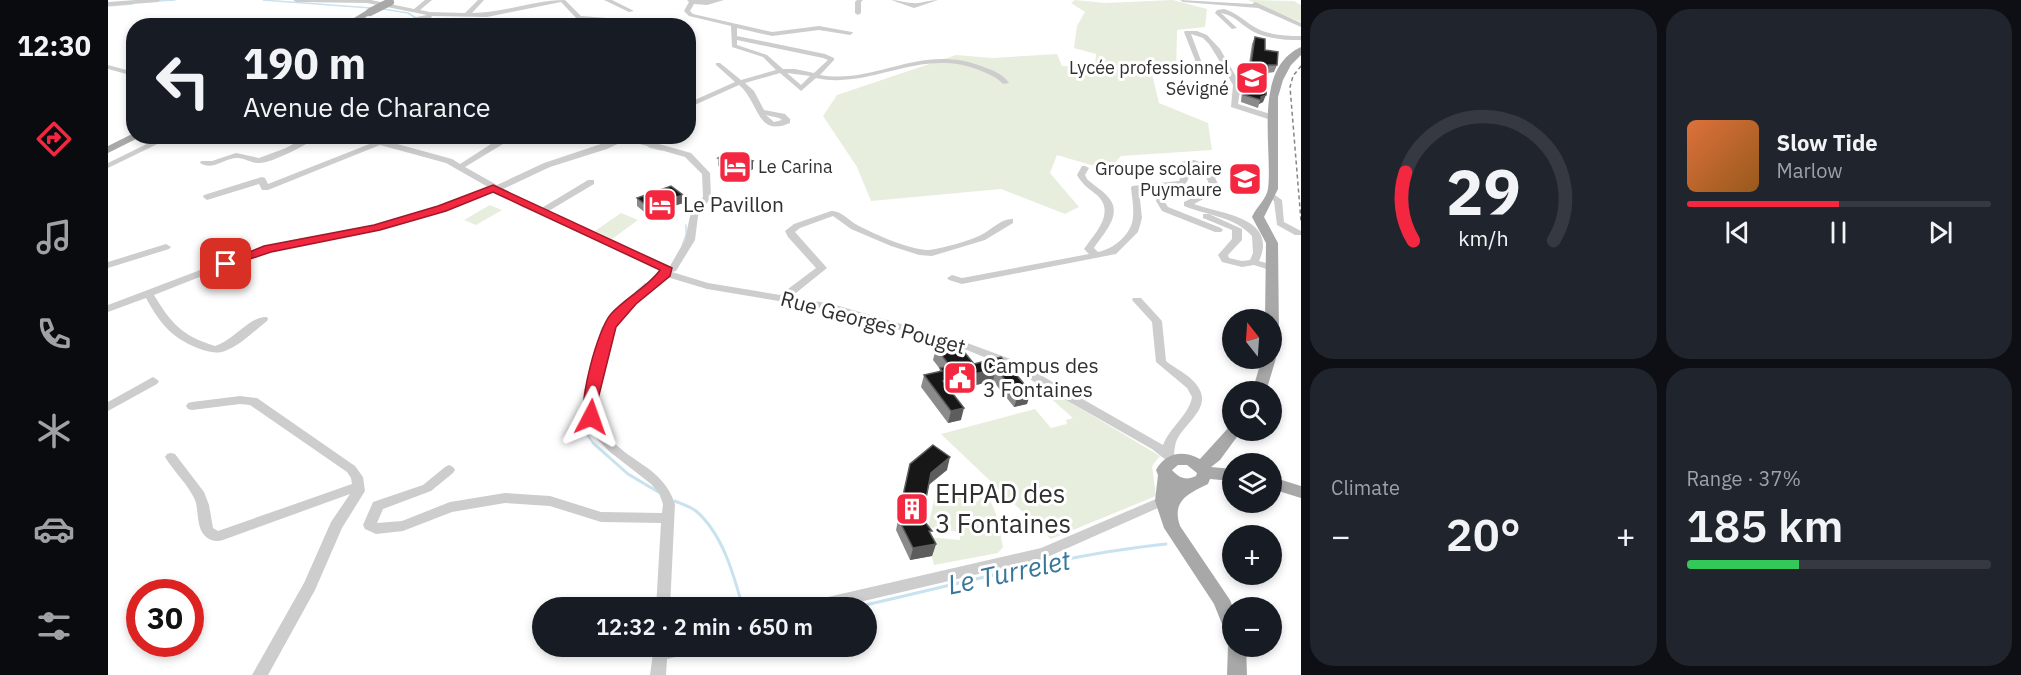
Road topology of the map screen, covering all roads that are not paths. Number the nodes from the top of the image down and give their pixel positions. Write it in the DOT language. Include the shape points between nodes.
graph roads {
  1 [pos="158,0"];
  2 [pos="296,0"];
  3 [pos="429,0"];
  4 [pos="481,0"];
  5 [pos="562,0"];
  6 [pos="607,0"];
  7 [pos="721,0"];
  8 [pos="860,0"];
  9 [pos="894,0"];
  10 [pos="935,0"];
  11 [pos="1183,0"];
  12 [pos="1245,0"];
  13 [pos="146,1"];
  14 [pos="391,1"];
  15 [pos="691,1"];
  16 [pos="1191,1"];
  17 [pos="533,2"];
  18 [pos="108,4"];
  19 [pos="1259,6"];
  20 [pos="415,11"];
  21 [pos="631,11"];
  22 [pos="858,13"];
  23 [pos="467,15"];
  24 [pos="359,18"];
  25 [pos="423,18"];
  26 [pos="579,18"];
  27 [pos="1301,25"];
  28 [pos="734,26"];
  29 [pos="1234,28"];
  30 [pos="850,33"];
  31 [pos="734,37"];
  32 [pos="1301,38"];
  33 [pos="1301,50"];
  34 [pos="718,64"];
  35 [pos="108,67"];
  36 [pos="781,71"];
  37 [pos="126,72"];
  38 [pos="1203,74"];
  39 [pos="815,76"];
  40 [pos="738,83"];
  41 [pos="1005,84"];
  42 [pos="696,102"];
  43 [pos="760,111"];
  44 [pos="1271,117"];
  45 [pos="126,140"];
  46 [pos="153,144"];
  47 [pos="300,144"];
  48 [pos="375,144"];
  49 [pos="382,144"];
  50 [pos="498,144"];
  51 [pos="614,144"];
  52 [pos="651,144"];
  53 [pos="108,150"];
  54 [pos="204,163"];
  55 [pos="108,166"];
  56 [pos="460,167"];
  57 [pos="1085,168"];
  58 [pos="1186,173"];
  59 [pos="591,182"];
  60 [pos="494,189"];
  61 [pos="1272,196"];
  62 [pos="207,197"];
  63 [pos="1187,204"];
  64 [pos="541,212"];
  65 [pos="1010,221"];
  66 [pos="1218,230"];
  67 [pos="1298,233"];
  68 [pos="166,247"];
  69 [pos="1096,255"];
  70 [pos="1256,257"];
  71 [pos="1273,263"];
  72 [pos="108,265"];
  73 [pos="670,271"];
  74 [pos="952,278"];
  75 [pos="149,294"];
  76 [pos="783,298"];
  77 [pos="1137,300"];
  78 [pos="108,309"];
  79 [pos="1272,309"];
  80 [pos="263,319"];
  81 [pos="153,381"];
  82 [pos="192,406"];
  83 [pos="108,407"];
  84 [pos="1227,441"];
  85 [pos="1215,456"];
  86 [pos="171,457"];
  87 [pos="1171,457"];
  88 [pos="1222,463"];
  89 [pos="449,470"];
  90 [pos="1203,470"];
  91 [pos="1222,473"];
  92 [pos="1166,475"];
  93 [pos="359,486"];
  94 [pos="1186,486"];
  95 [pos="1282,486"];
  96 [pos="1301,492"];
  97 [pos="1163,501"];
  98 [pos="667,518"];
  99 [pos="1169,520"];
  100 [pos="663,597"];
  101 [pos="853,597"];
  102 [pos="1222,602"];
  103 [pos="1237,657"];
  104 [pos="659,659"];
  105 [pos="260,675"];
  106 [pos="649,675"];
  107 [pos="1237,675"];
  1 -- 13 [label="street"];
  2 -- 20 [label="street" via="361,1"];
  3 -- 20 [label="street"];
  4 -- 23 [label="street"];
  5 -- 17 [label="street"];
  5 -- 26 [label="street"];
  6 -- 21 [label="street"];
  7 -- 15 [label="street"];
  8 -- 22 [label="street"];
  9 -- 10 [label="street" via="914,6"];
  11 -- 16 [label="street"];
  12 -- 19 [label="street"];
  13 -- 18 [label="street"];
  14 -- 24 [label="main road, bridge"];
  15 -- 28 [label="street" via="687,11 691,15"];
  16 -- 19 [label="street"];
  17 -- 23 [label="street" via="487,15"];
  19 -- 27 [label="street"];
  20 -- 25 [label="street"];
  23 -- 25 [label="street"];
  28 -- 30 [label="street" via="772,34 819,28"];
  28 -- 31 [label="street"];
  29 -- 32 [label="street" via="1220,11 1228,11 1259,32"];
  31 -- 36 [label="street" via="734,46 765,56"];
  31 -- 39 [label="street" via="832,60"];
  33 -- 44 [label="main road" via="1280,78 1272,96"];
  34 -- 40 [label="street"];
  35 -- 37 [label="street"];
  36 -- 39 [label="street"];
  36 -- 39 [label="street" via="801,89"];
  36 -- 40 [label="street"];
  38 -- 44 [label="street" via="1187,32 1199,33 1221,52 1237,85 1234,105"];
  39 -- 41 [label="street" via="838,78 954,60 972,63 1000,77"];
  40 -- 42 [label="street"];
  40 -- 43 [label="street" via="750,90"];
  44 -- 61 [label="main road"];
  45 -- 53 [label="main road"];
  46 -- 55 [label="street"];
  47 -- 54 [label="street" via="259,161 236,155 213,164"];
  48 -- 62 [label="street" via="265,188 262,180"];
  49 -- 56 [label="street, Rue Georges Pouget"];
  50 -- 56 [label="street"];
  51 -- 60 [label="street" via="538,168"];
  52 -- 73 [label="street" via="688,154 706,173 706,197 692,220 685,252"];
  56 -- 60 [label="street, Rue Georges Pouget"];
  57 -- 69 [label="street" via="1083,180 1110,206 1107,224 1089,249"];
  58 -- 63 [label="street" via="1186,163 1201,165 1216,190"];
  58 -- 66 [label="street" via="1187,186 1163,195 1162,205 1170,212"];
  58 -- 69 [label="street" via="1182,183 1136,187 1138,218 1133,232 1113,252"];
  59 -- 64 [label="street"];
  60 -- 64 [label="street, Rue Georges Pouget"];
  60 -- 75 [label="street" via="376,228 256,252"];
  61 -- 67 [label="street" via="1279,202 1280,223"];
  61 -- 71 [label="main road" via="1258,213 1258,219 1270,237"];
  63 -- 70 [label="street" via="1241,219 1257,235"];
  63 -- 70 [label="street" via="1186,210 1237,229 1237,240 1223,255 1225,260 1242,264"];
  64 -- 73 [label="street, Rue Georges Pouget"];
  65 -- 76 [label="street" via="982,238 948,249 919,252 829,214 790,229 791,235 822,268"];
  68 -- 72 [label="street"];
  69 -- 74 [label="street" via="962,281"];
  70 -- 71 [label="street"];
  71 -- 79 [label="main road"];
  73 -- 76 [label="street, Rue Georges Pouget" via="686,281"];
  73 -- 98 [label="street" via="614,318 590,399 594,423 604,439 664,489 669,500"];
  75 -- 78 [label="street"];
  75 -- 80 [label="street" via="168,328 212,349 228,345"];
  76 -- 87 [label="street, Rue Georges Pouget" via="828,306 994,356"];
  77 -- 87 [label="street" via="1156,321 1161,362 1187,381 1197,395 1190,416 1168,440"];
  81 -- 83 [label="street"];
  82 -- 93 [label="street" via="253,401 351,469"];
  84 -- 85 [label="main road"];
  85 -- 88 [label="main road"];
  85 -- 90 [label="main road"];
  86 -- 93 [label="street" via="197,491 212,536"];
  87 -- 90 [label="main road" via="1189,460"];
  87 -- 92 [label="main road" via="1165,467"];
  89 -- 98 [label="street" via="427,489 378,506 370,525 376,529 403,526 450,507 505,498 550,501 601,518"];
  90 -- 91 [label="main road"];
  90 -- 94 [label="main road" via="1202,480"];
  92 -- 94 [label="main road"];
  92 -- 97 [label="main road"];
  93 -- 105 [label="street"];
  94 -- 99 [label="main road" via="1174,497"];
  95 -- 96 [label="main road"];
  97 -- 99 [label="main road"];
  97 -- 101 [label="street" via="1043,553"];
  98 -- 100 [label="street"];
  99 -- 102 [label="main road" via="1182,546"];
  103 -- 107 [label="main road"];
  104 -- 106 [label="street"];
}
